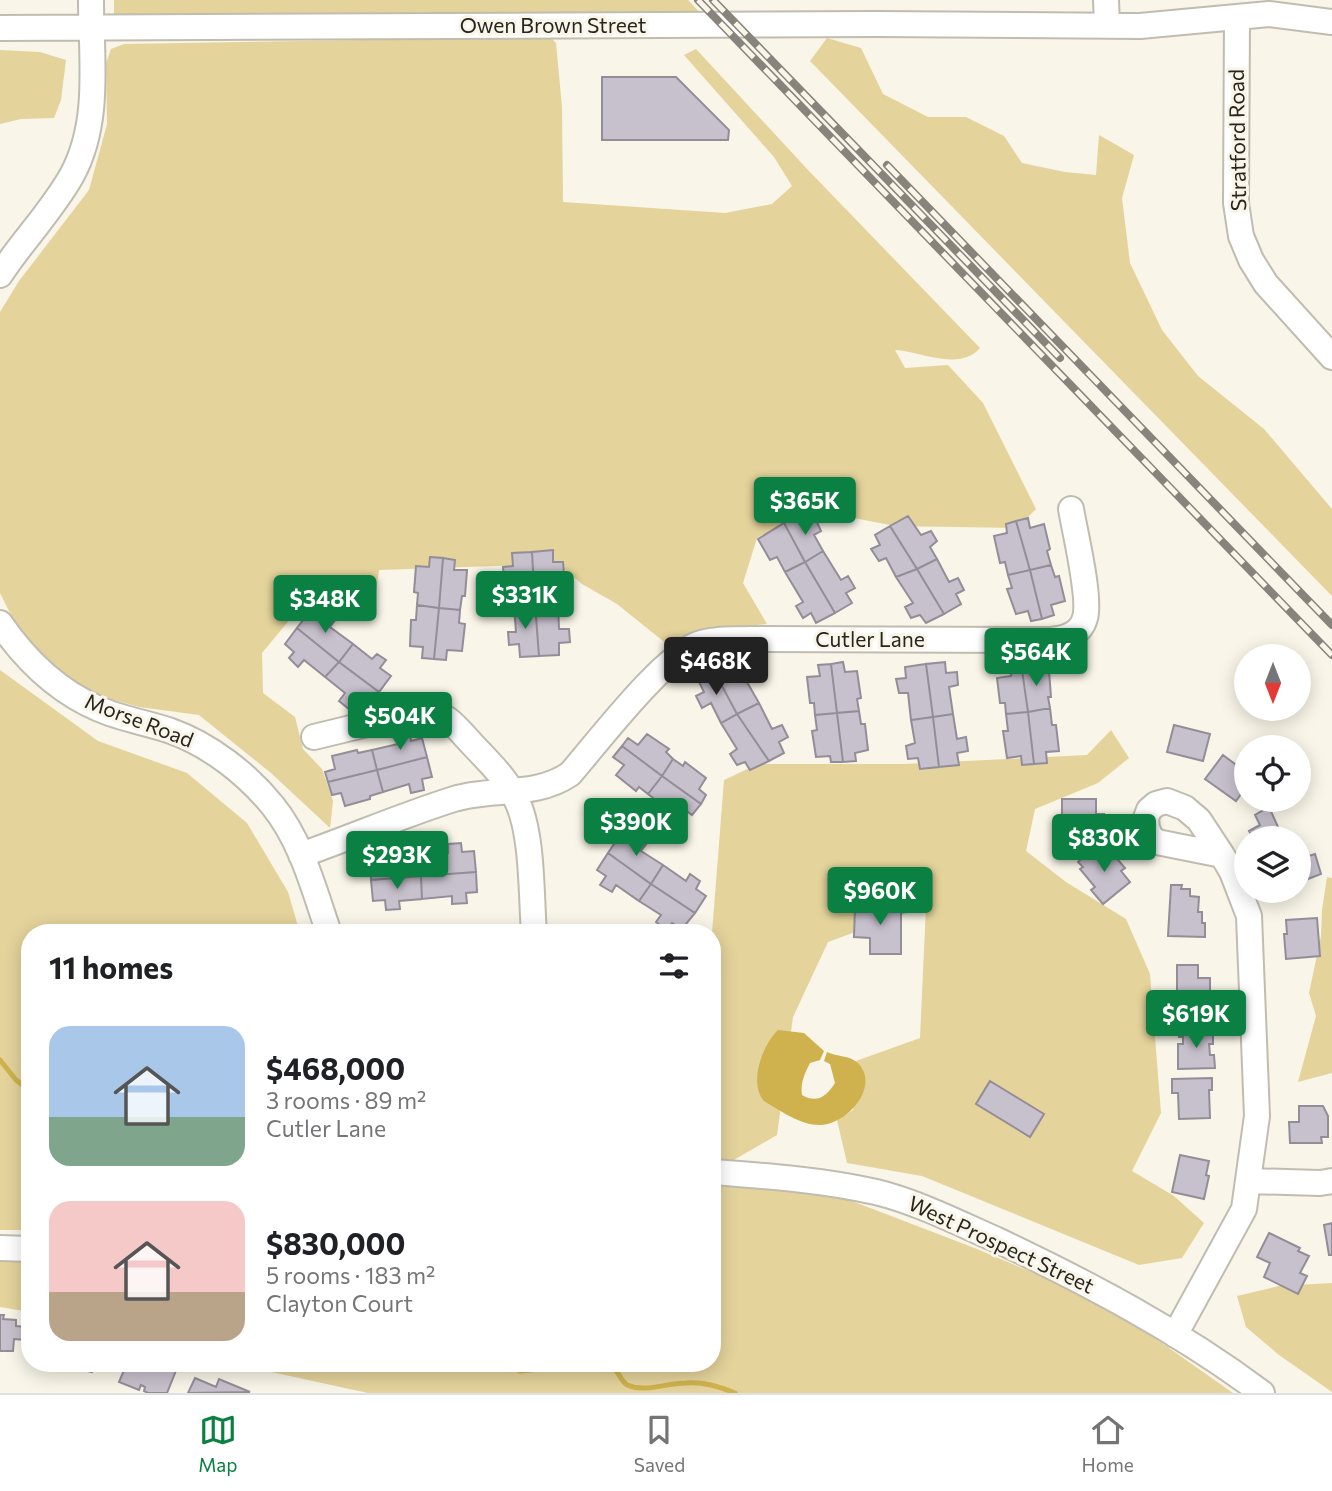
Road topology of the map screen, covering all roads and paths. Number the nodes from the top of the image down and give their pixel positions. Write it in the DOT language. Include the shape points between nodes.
graph roads {
  1 [pos="91,0"];
  2 [pos="1106,0"];
  3 [pos="1237,18"];
  4 [pos="1332,22"];
  5 [pos="1107,25"];
  6 [pos="0,28"];
  7 [pos="91,29"];
  8 [pos="0,275"];
  9 [pos="1332,357"];
  10 [pos="1071,509"];
  11 [pos="0,623"];
  12 [pos="314,737"];
  13 [pos="512,791"];
  14 [pos="301,855"];
  15 [pos="1222,855"];
  16 [pos="326,924"];
  17 [pos="533,924"];
  18 [pos="721,1173"];
  19 [pos="1248,1181"];
  20 [pos="1332,1181"];
  21 [pos="0,1248"];
  22 [pos="21,1249"];
  23 [pos="1175,1335"];
  24 [pos="1262,1393"];
  1 -- 7 [label="street"];
  2 -- 5 [label="street"];
  3 -- 4 [label="street, Owen Brown Street" via="1269,14"];
  3 -- 5 [label="street, Owen Brown Street"];
  3 -- 9 [label="street, Stratford Road" via="1236,203 1241,236 1266,285"];
  5 -- 7 [label="street, Owen Brown Street"];
  6 -- 7 [label="street, Owen Brown Street"];
  7 -- 8 [label="street" via="92,102 81,156 61,193"];
  10 -- 13 [label="street, Cutler Lane" via="1086,603 1085,620 1072,634 1050,640 710,641 672,659 570,774 549,786"];
  11 -- 14 [label="street, Morse Road" via="16,646 66,692 101,710 189,738 216,754 274,807"];
  12 -- 13 [label="street" via="416,711 434,711 450,720"];
  13 -- 14 [label="street, Cutler Lane" via="455,799"];
  13 -- 17 [label="street" via="528,846"];
  14 -- 16 [label="street, Morse Road"];
  15 -- 19 [label="street" via="1249,916 1257,1116"];
  18 -- 23 [label="street, West Prospect Street" via="809,1179 903,1200 1066,1272"];
  19 -- 20 [label="street"];
  19 -- 23 [label="street" via="1244,1209"];
  21 -- 22 [label="street"];
  23 -- 24 [label="street, West Prospect Street"];
}
